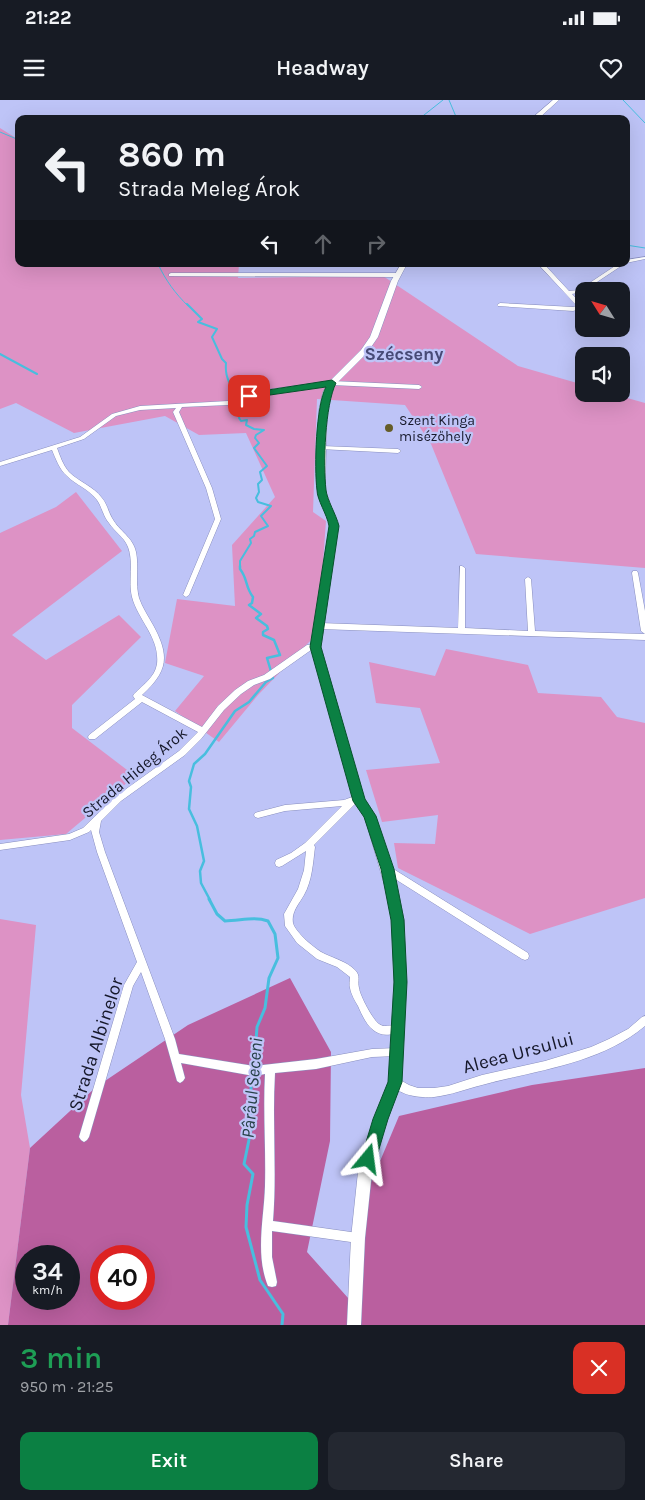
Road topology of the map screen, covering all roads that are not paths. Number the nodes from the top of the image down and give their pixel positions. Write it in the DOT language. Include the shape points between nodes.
graph roads {
  1 [pos="556,100"];
  2 [pos="539,115"];
  3 [pos="645,258"];
  4 [pos="630,261"];
  5 [pos="402,267"];
  6 [pos="544,267"];
  7 [pos="616,267"];
  8 [pos="171,275"];
  9 [pos="397,275"];
  10 [pos="567,293"];
  11 [pos="575,302"];
  12 [pos="500,305"];
  13 [pos="575,309"];
  14 [pos="332,383"];
  15 [pos="419,388"];
  16 [pos="181,405"];
  17 [pos="54,448"];
  18 [pos="322,448"];
  19 [pos="398,451"];
  20 [pos="0,464"];
  21 [pos="462,568"];
  22 [pos="635,573"];
  23 [pos="528,579"];
  24 [pos="186,595"];
  25 [pos="320,626"];
  26 [pos="461,630"];
  27 [pos="645,630"];
  28 [pos="532,632"];
  29 [pos="645,638"];
  30 [pos="316,647"];
  31 [pos="140,699"];
  32 [pos="203,731"];
  33 [pos="92,737"];
  34 [pos="357,800"];
  35 [pos="258,815"];
  36 [pos="97,821"];
  37 [pos="308,845"];
  38 [pos="0,847"];
  39 [pos="278,863"];
  40 [pos="387,869"];
  41 [pos="525,956"];
  42 [pos="142,962"];
  43 [pos="645,1020"];
  44 [pos="398,1029"];
  45 [pos="397,1052"];
  46 [pos="176,1058"];
  47 [pos="270,1070"];
  48 [pos="180,1078"];
  49 [pos="395,1082"];
  50 [pos="84,1137"];
  51 [pos="267,1225"];
  52 [pos="358,1238"];
  53 [pos="272,1282"];
  54 [pos="354,1325"];
  1 -- 2 [label="street"];
  3 -- 4 [label="street"];
  5 -- 9 [label="street"];
  6 -- 10 [label="street"];
  7 -- 10 [label="street" via="580,291"];
  8 -- 9 [label="street"];
  9 -- 14 [label="street" via="373,338 362,355"];
  10 -- 11 [label="street"];
  12 -- 13 [label="street"];
  14 -- 15 [label="street"];
  14 -- 16 [label="street" via="265,392 233,401"];
  14 -- 18 [label="street" via="326,394"];
  16 -- 17 [label="street" via="122,412 82,438"];
  16 -- 24 [label="street" via="176,412 209,488 218,520"];
  17 -- 20 [label="street"];
  17 -- 31 [label="street" via="69,475 98,497 109,519 131,547 131,578 136,600 154,633 160,653 160,666 137,696"];
  18 -- 19 [label="street"];
  18 -- 25 [label="street" via="322,495 334,526"];
  21 -- 26 [label="street"];
  22 -- 27 [label="street"];
  23 -- 28 [label="street"];
  25 -- 26 [label="street"];
  25 -- 30 [label="street"];
  26 -- 28 [label="street"];
  28 -- 29 [label="street"];
  30 -- 32 [label="street, Strada Hideg Árok" via="310,647 238,692"];
  30 -- 34 [label="street"];
  31 -- 32 [label="street"];
  31 -- 33 [label="street"];
  32 -- 36 [label="street, Strada Hideg Árok" via="182,753 118,799"];
  34 -- 35 [label="street" via="285,808"];
  34 -- 37 [label="street"];
  34 -- 40 [label="street" via="370,816"];
  36 -- 38 [label="street, Strada Hideg Árok" via="70,837"];
  36 -- 42 [label="street, Strada Albinelor" via="95,832 99,845"];
  37 -- 39 [label="street"];
  37 -- 44 [label="street" via="311,847 308,870 302,890 288,914 289,926 320,956 340,964 353,974 354,988 375,1027"];
  40 -- 41 [label="street"];
  40 -- 44 [label="street" via="398,920"];
  42 -- 46 [label="street, Strada Albinelor"];
  42 -- 50 [label="street, Strada Albinelor" via="129,985"];
  43 -- 49 [label="street, Aleea Ursului" via="631,1034 610,1044 529,1070 426,1093 404,1088"];
  44 -- 45 [label="street"];
  45 -- 47 [label="street"];
  45 -- 49 [label="street"];
  46 -- 47 [label="street" via="254,1071"];
  46 -- 48 [label="street, Strada Albinelor"];
  47 -- 51 [label="street"];
  49 -- 52 [label="street" via="365,1172"];
  51 -- 52 [label="street"];
  51 -- 53 [label="street" via="265,1246"];
  52 -- 54 [label="street"];
}
